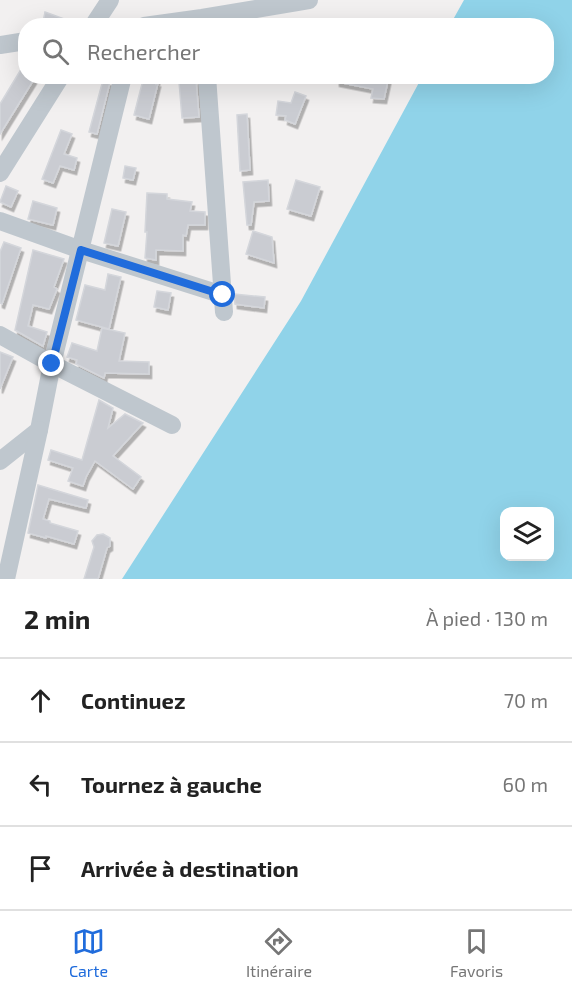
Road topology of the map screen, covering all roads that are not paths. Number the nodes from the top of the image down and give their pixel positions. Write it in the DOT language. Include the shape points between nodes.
graph roads {
  1 [pos="110,0"];
  2 [pos="309,0"];
  3 [pos="202,14"];
  4 [pos="98,18"];
  5 [pos="183,18"];
  6 [pos="18,42"];
  7 [pos="0,45"];
  8 [pos="56,84"];
  9 [pos="121,84"];
  10 [pos="208,84"];
  11 [pos="0,173"];
  12 [pos="0,221"];
  13 [pos="81,250"];
  14 [pos="0,335"];
  15 [pos="52,364"];
  16 [pos="172,425"];
  17 [pos="39,430"];
  18 [pos="0,461"];
  19 [pos="6,579"];
  1 -- 4 [label="street"];
  2 -- 3 [label="street"];
  3 -- 5 [label="street"];
  6 -- 7 [label="street"];
  8 -- 11 [label="street"];
  9 -- 13 [label="street"];
  10 -- 13 [label="street" via="224,303"];
  12 -- 13 [label="street"];
  13 -- 15 [label="street"];
  14 -- 15 [label="street"];
  15 -- 16 [label="street"];
  15 -- 17 [label="street"];
  17 -- 18 [label="street"];
  17 -- 19 [label="street"];
}
